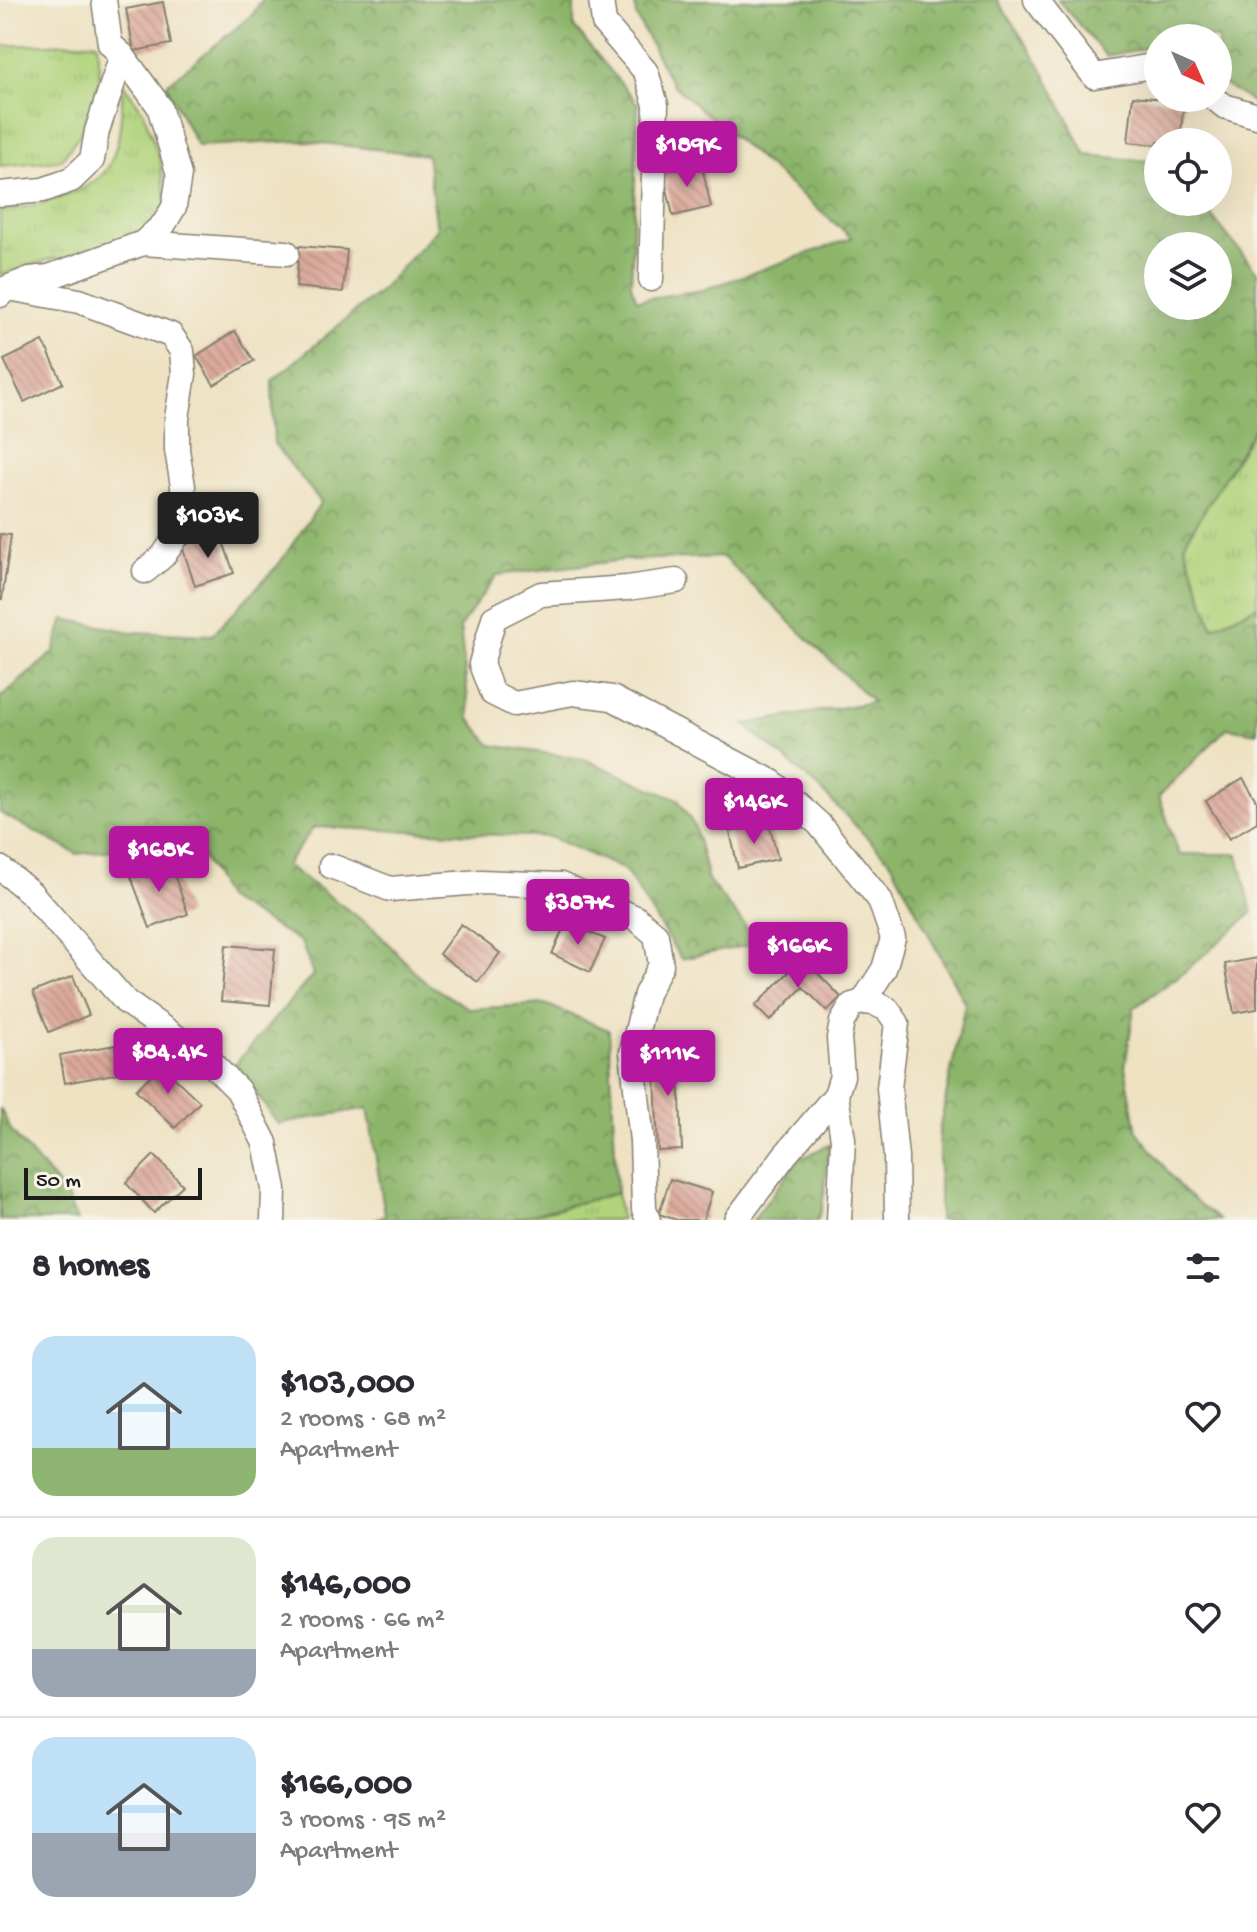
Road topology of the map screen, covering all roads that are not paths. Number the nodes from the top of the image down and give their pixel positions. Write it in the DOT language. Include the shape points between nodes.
graph roads {
  1 [pos="104,0"];
  2 [pos="601,0"];
  3 [pos="1036,0"];
  4 [pos="122,55"];
  5 [pos="1144,67"];
  6 [pos="1232,108"];
  7 [pos="1257,116"];
  8 [pos="0,194"];
  9 [pos="143,243"];
  10 [pos="287,253"];
  11 [pos="651,279"];
  12 [pos="4,291"];
  13 [pos="145,571"];
  14 [pos="676,581"];
  15 [pos="331,866"];
  16 [pos="0,868"];
  17 [pos="863,1002"];
  18 [pos="836,1095"];
  19 [pos="273,1220"];
  20 [pos="648,1220"];
  21 [pos="736,1220"];
  22 [pos="839,1220"];
  23 [pos="897,1220"];
  1 -- 4 [label="street" via="110,44"];
  2 -- 11 [label="street" via="604,23 646,72 656,105"];
  3 -- 5 [label="street" via="1094,76"];
  4 -- 8 [label="street" via="92,160 71,180 43,190"];
  4 -- 9 [label="street" via="159,106 179,175 174,207"];
  6 -- 7 [label="street"];
  9 -- 10 [label="street"];
  9 -- 12 [label="street"];
  12 -- 13 [label="street" via="79,301 171,335 182,351 177,418 182,508 177,536"];
  14 -- 17 [label="street" via="541,594 494,618 481,664 492,693 514,704 573,693 612,698 772,782 819,824 880,900 893,938 884,969"];
  15 -- 20 [label="street" via="390,889 481,882 561,885 636,918 656,935 661,965 646,994 632,1052"];
  16 -- 19 [label="street" via="30,892 126,1002 206,1058 238,1090 265,1143 274,1189"];
  17 -- 18 [label="street" via="852,1005 842,1022 842,1076"];
  17 -- 23 [label="street" via="887,1009 897,1023 889,1088"];
  18 -- 21 [label="street"];
  18 -- 22 [label="street" via="843,1139"];
}
